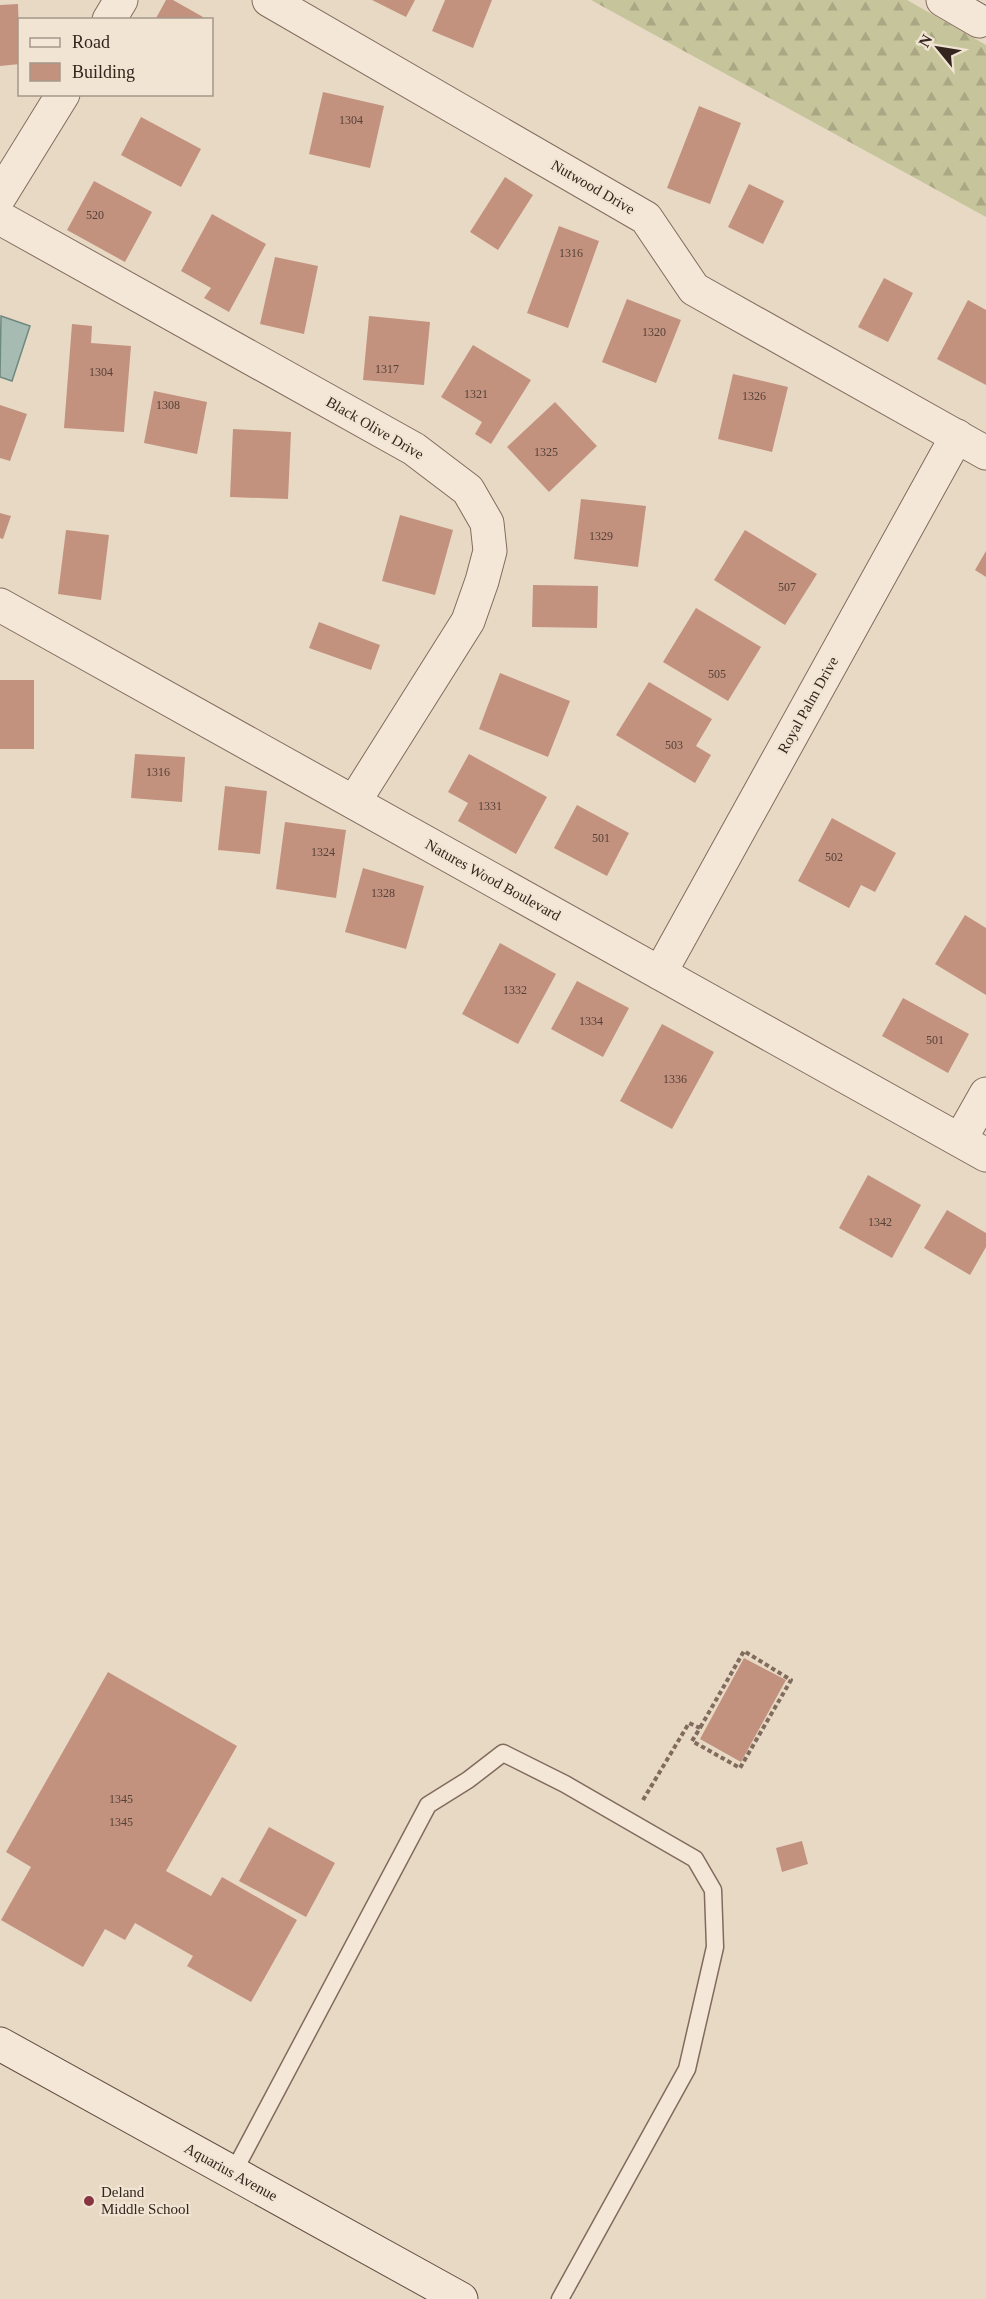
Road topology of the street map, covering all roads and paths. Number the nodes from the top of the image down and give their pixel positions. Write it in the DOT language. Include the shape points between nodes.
graph roads {
  1 [pos="121,0"];
  2 [pos="269,0"];
  3 [pos="943,0"];
  4 [pos="110,18"];
  5 [pos="979,21"];
  6 [pos="62,96"];
  7 [pos="0,196"];
  8 [pos="0,218"];
  9 [pos="957,436"];
  10 [pos="986,453"];
  11 [pos="0,604"];
  12 [pos="354,802"];
  13 [pos="660,973"];
  14 [pos="986,1094"];
  15 [pos="973,1148"];
  16 [pos="700,1728"];
  17 [pos="630,1821"];
  18 [pos="0,2044"];
  19 [pos="233,2173"];
  20 [pos="461,2299"];
  21 [pos="560,2299"];
  1 -- 4 [label="street"];
  2 -- 9 [label="street, Nutwood Drive" via="646,218 694,289"];
  3 -- 5 [label="street"];
  6 -- 7 [label="street"];
  8 -- 12 [label="street, Black Olive Drive" via="414,449 468,490 487,523 490,551 468,621"];
  9 -- 10 [label="street, Nutwood Drive"];
  9 -- 13 [label="street, Royal Palm Drive"];
  11 -- 12 [label="street, Natures Wood Boulevard"];
  12 -- 13 [label="street, Natures Wood Boulevard"];
  13 -- 15 [label="street, Natures Wood Boulevard"];
  14 -- 15 [label="street"];
  16 -- 16 [label="path" via="692,1741 740,1768 791,1680 744,1651"];
  16 -- 17 [label="path" via="690,1722"];
  17 -- 19 [label="lane" via="503,1753 428,1805"];
  17 -- 21 [label="lane" via="696,1859 714,1890 715,1947 687,2069"];
  18 -- 19 [label="street, Aquarius Avenue"];
  19 -- 20 [label="street, Aquarius Avenue"];
}
